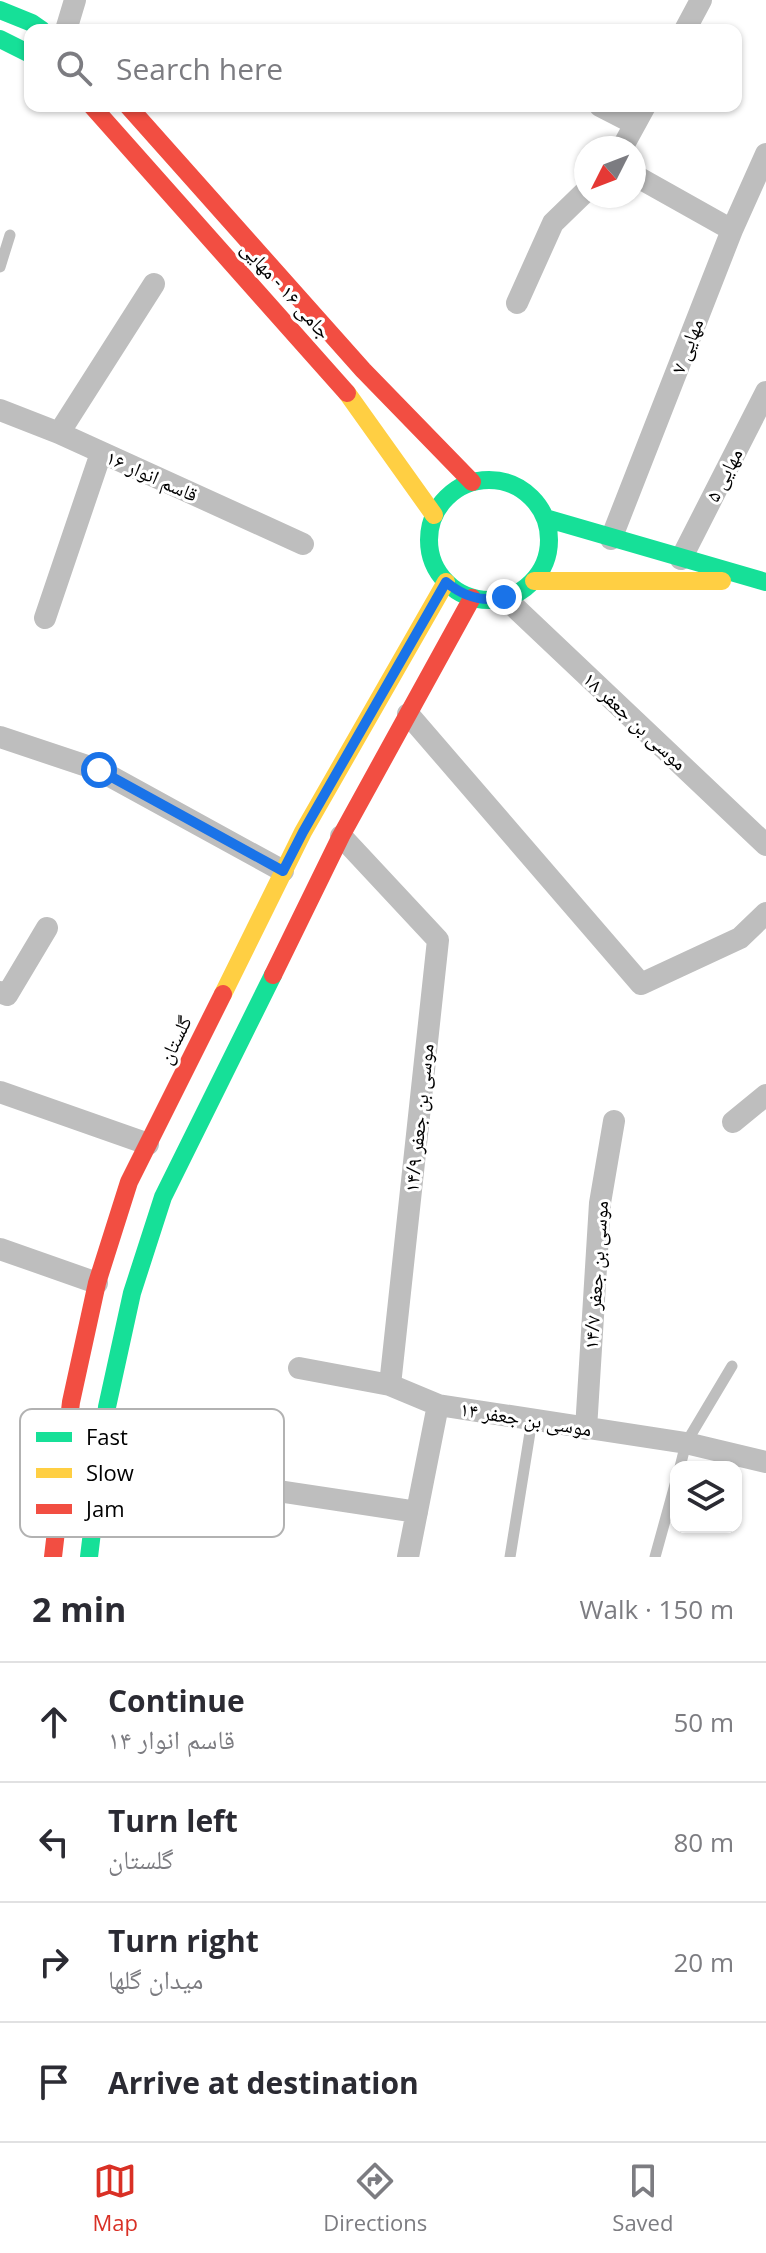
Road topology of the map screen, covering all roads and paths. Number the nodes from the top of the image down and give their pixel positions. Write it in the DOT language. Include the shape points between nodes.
graph roads {
  1 [pos="75,0"];
  2 [pos="701,0"];
  3 [pos="0,10"];
  4 [pos="29,24"];
  5 [pos="68,24"];
  6 [pos="688,24"];
  7 [pos="0,39"];
  8 [pos="24,51"];
  9 [pos="97,112"];
  10 [pos="133,112"];
  11 [pos="640,115"];
  12 [pos="629,136"];
  13 [pos="766,154"];
  14 [pos="646,182"];
  15 [pos="574,203"];
  16 [pos="732,230"];
  17 [pos="10,235"];
  18 [pos="0,267"];
  19 [pos="154,284"];
  20 [pos="517,303"];
  21 [pos="766,392"];
  22 [pos="0,410"];
  23 [pos="59,433"];
  24 [pos="101,453"];
  25 [pos="472,482"];
  26 [pos="434,515"];
  27 [pos="545,518"];
  28 [pos="611,539"];
  29 [pos="303,544"];
  30 [pos="681,559"];
  31 [pos="534,581"];
  32 [pos="446,582"];
  33 [pos="763,582"];
  34 [pos="504,597"];
  35 [pos="472,598"];
  36 [pos="45,618"];
  37 [pos="408,714"];
  38 [pos="0,737"];
  39 [pos="341,836"];
  40 [pos="766,845"];
  41 [pos="283,871"];
  42 [pos="766,913"];
  43 [pos="47,928"];
  44 [pos="0,992"];
  45 [pos="0,1092"];
  46 [pos="766,1095"];
  47 [pos="614,1121"];
  48 [pos="733,1122"];
  49 [pos="148,1144"];
  50 [pos="0,1249"];
  51 [pos="97,1283"];
  52 [pos="132,1293"];
  53 [pos="732,1366"];
  54 [pos="299,1368"];
  55 [pos="390,1385"];
  56 [pos="438,1405"];
  57 [pos="70,1409"];
  58 [pos="107,1409"];
  59 [pos="532,1420"];
  60 [pos="586,1429"];
  61 [pos="686,1443"];
  62 [pos="682,1461"];
  63 [pos="766,1462"];
  64 [pos="284,1492"];
  65 [pos="670,1503"];
  66 [pos="417,1512"];
  67 [pos="55,1537"];
  68 [pos="92,1537"];
  69 [pos="53,1557"];
  70 [pos="89,1557"];
  71 [pos="408,1557"];
  72 [pos="510,1557"];
  73 [pos="655,1557"];
  1 -- 5 [label="street"];
  2 -- 6 [label="street"];
  3 -- 4 [label="street"];
  7 -- 8 [label="street"];
  9 -- 26 [label="street, جامی ۱۶ - مهایی" via="343,388"];
  10 -- 25 [label="street, جامی ۱۶ - مهایی" via="363,370"];
  11 -- 12 [label="street"];
  13 -- 16 [label="street, مهایی ۷"];
  14 -- 16 [label="street"];
  15 -- 20 [label="street" via="553,223"];
  16 -- 28 [label="street, مهایی ۷"];
  17 -- 18 [label="lane"];
  19 -- 23 [label="street"];
  21 -- 30 [label="street, مهایی ۵"];
  22 -- 23 [label="street, قاسم انوار ۱۶"];
  23 -- 24 [label="street, قاسم انوار ۱۶"];
  24 -- 29 [label="street, قاسم انوار ۱۶"];
  24 -- 36 [label="street"];
  25 -- 26 [label="street" via="449,494"];
  25 -- 27 [label="street" via="502,480 528,494"];
  26 -- 32 [label="street" via="429,538 433,562"];
  27 -- 28 [label="street"];
  27 -- 31 [label="street" via="550,540"];
  28 -- 30 [label="street"];
  30 -- 33 [label="street"];
  31 -- 33 [label="street"];
  31 -- 34 [label="street"];
  32 -- 35 [label="street"];
  32 -- 41 [label="street, گلستان"];
  34 -- 35 [label="street"];
  34 -- 40 [label="street, موسی بن جعفر ۱۸"];
  35 -- 37 [label="street"];
  37 -- 39 [label="street"];
  37 -- 42 [label="street" via="641,984 740,938"];
  38 -- 41 [label="street" via="99,770"];
  39 -- 52 [label="street" via="163,1197"];
  39 -- 55 [label="street, موسی بن جعفر ۱۴/۹" via="438,940"];
  41 -- 49 [label="street, گلستان"];
  43 -- 44 [label="street" via="7,995"];
  45 -- 49 [label="street"];
  46 -- 48 [label="street"];
  47 -- 60 [label="street, موسی بن جعفر ۱۴/۷" via="600,1203"];
  49 -- 51 [label="street, گلستان" via="129,1182"];
  50 -- 51 [label="street"];
  51 -- 52 [label="street"];
  51 -- 57 [label="street, گلستان"];
  52 -- 58 [label="street"];
  53 -- 61 [label="lane"];
  54 -- 55 [label="street"];
  55 -- 56 [label="street"];
  56 -- 59 [label="street, موسی بن جعفر ۱۴"];
  56 -- 66 [label="street, موسی بن جعفر ۱۴"];
  59 -- 60 [label="street, موسی بن جعفر ۱۴"];
  59 -- 72 [label="lane"];
  60 -- 61 [label="street, موسی بن جعفر ۱۴"];
  61 -- 62 [label="lane"];
  61 -- 63 [label="street, موسی بن جعفر ۱۴"];
  64 -- 66 [label="street"];
  65 -- 73 [label="lane"];
  66 -- 71 [label="street, موسی بن جعفر ۱۴"];
  67 -- 69 [label="street, گلستان"];
  68 -- 70 [label="street"];
}
